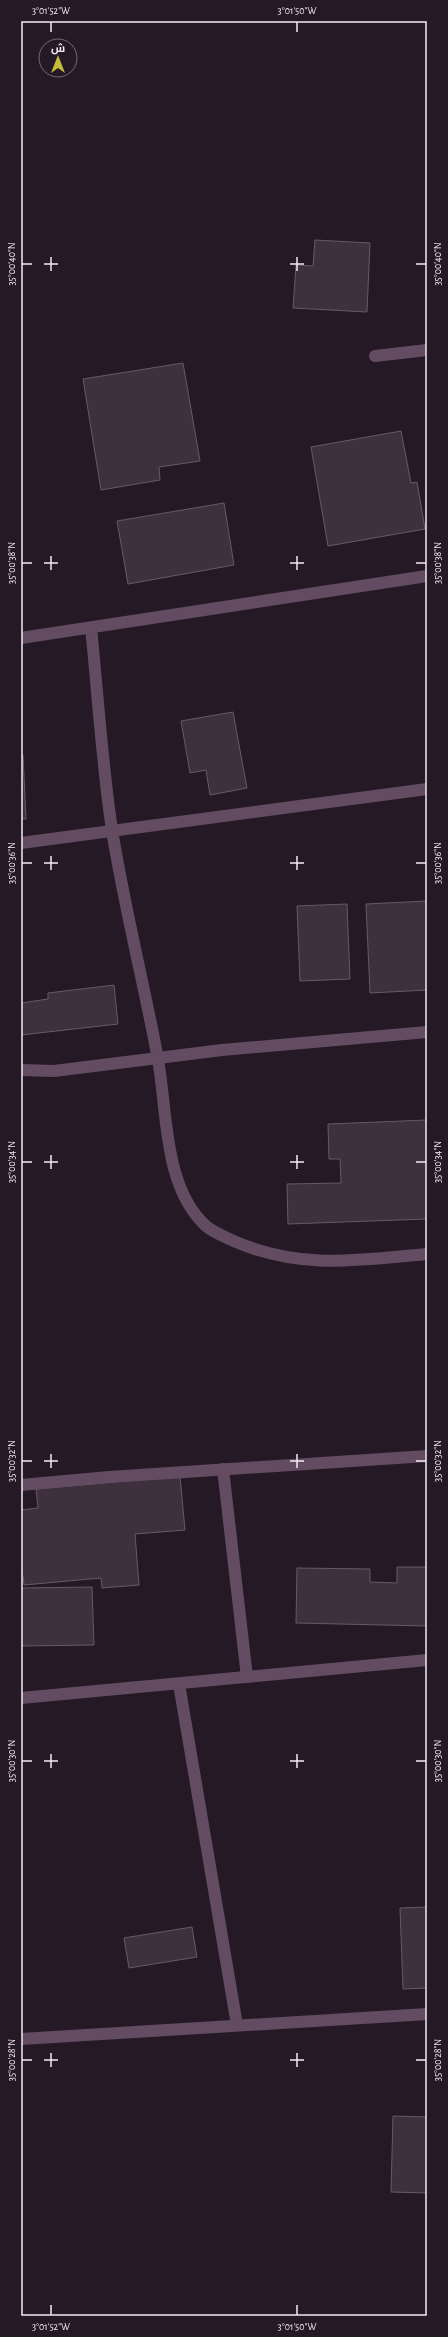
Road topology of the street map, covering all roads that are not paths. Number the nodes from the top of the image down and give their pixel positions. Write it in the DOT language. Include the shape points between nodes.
graph roads {
  1 [pos="427,350"];
  2 [pos="375,356"];
  3 [pos="427,576"];
  4 [pos="91,628"];
  5 [pos="21,638"];
  6 [pos="427,789"];
  7 [pos="112,830"];
  8 [pos="21,843"];
  9 [pos="427,1032"];
  10 [pos="158,1058"];
  11 [pos="21,1070"];
  12 [pos="427,1254"];
  13 [pos="427,1456"];
  14 [pos="223,1469"];
  15 [pos="21,1485"];
  16 [pos="427,1660"];
  17 [pos="247,1677"];
  18 [pos="179,1684"];
  19 [pos="21,1698"];
  20 [pos="427,2014"];
  21 [pos="237,2025"];
  22 [pos="21,2039"];
  1 -- 2 [label="street"];
  3 -- 4 [label="street"];
  4 -- 5 [label="street"];
  4 -- 7 [label="street"];
  6 -- 7 [label="street"];
  7 -- 8 [label="street"];
  7 -- 10 [label="street"];
  9 -- 10 [label="street"];
  10 -- 11 [label="street" via="54,1071"];
  10 -- 12 [label="street" via="172,1161 186,1203 206,1226 259,1252 291,1259 328,1262"];
  13 -- 14 [label="street"];
  14 -- 15 [label="street"];
  14 -- 17 [label="street"];
  16 -- 17 [label="street"];
  17 -- 18 [label="street"];
  18 -- 19 [label="street"];
  18 -- 21 [label="street"];
  20 -- 21 [label="street"];
  21 -- 22 [label="street"];
}
